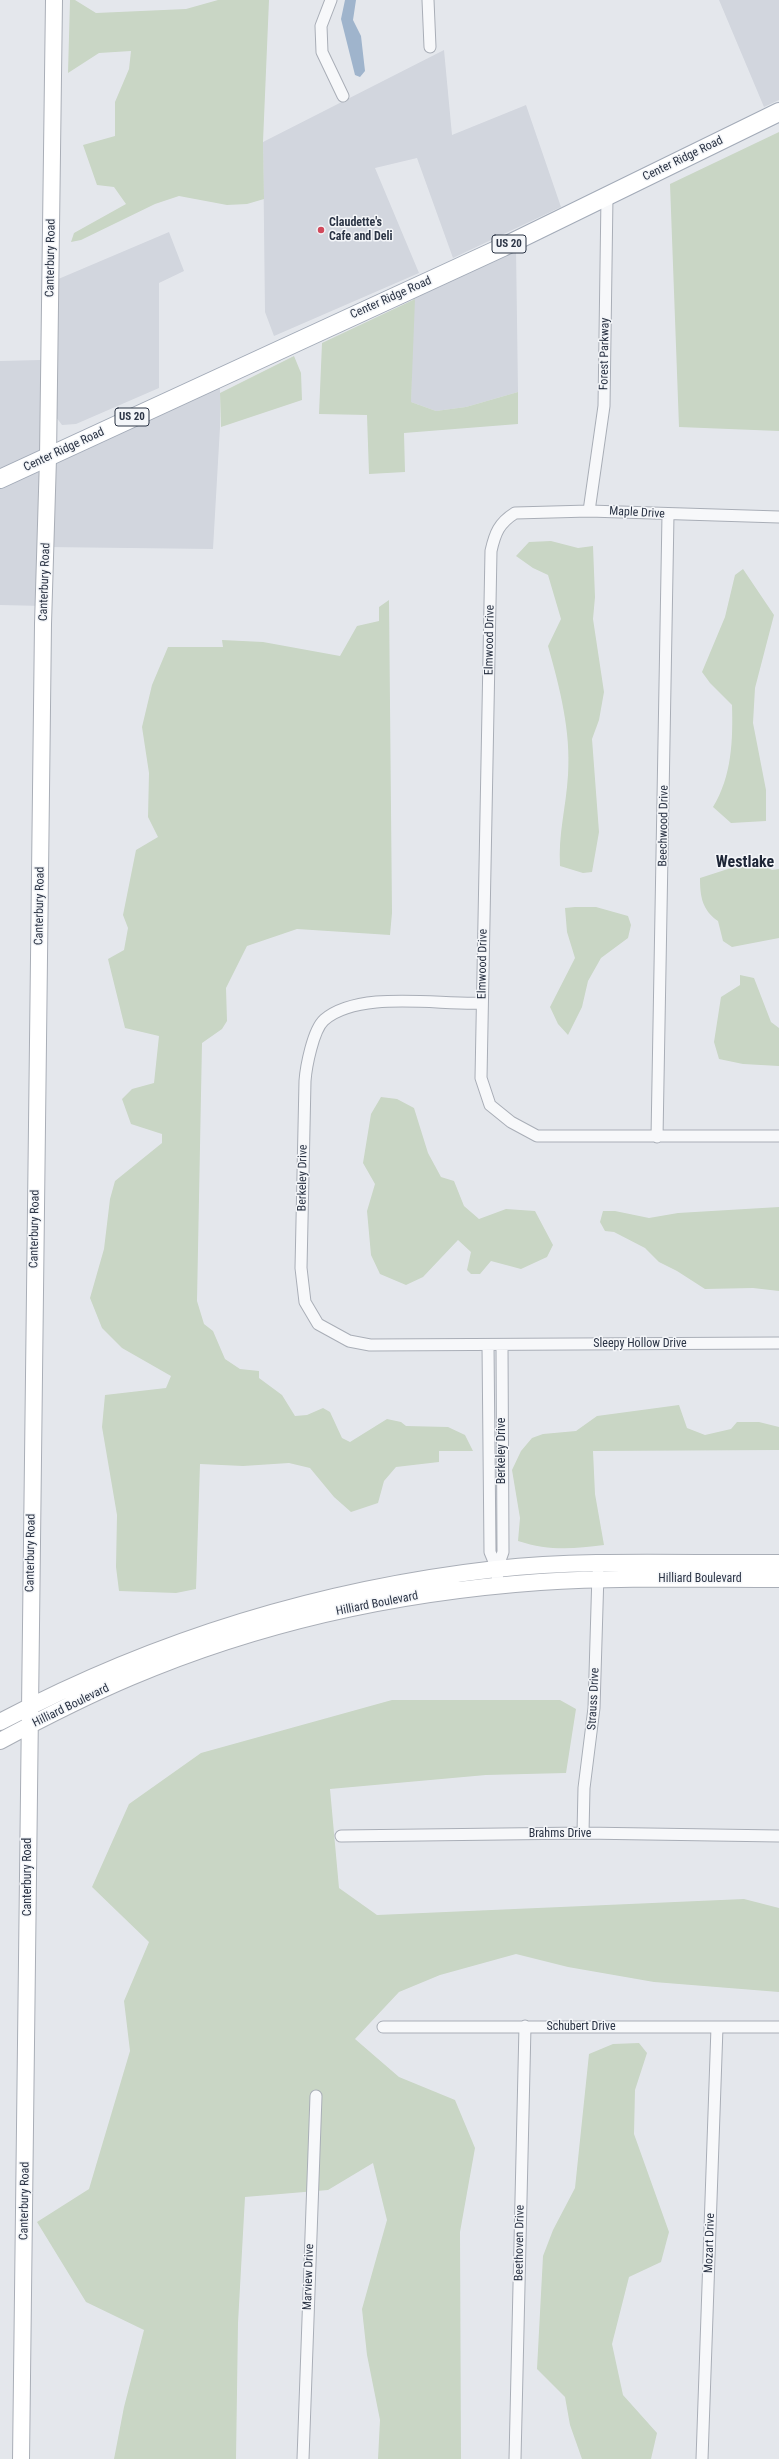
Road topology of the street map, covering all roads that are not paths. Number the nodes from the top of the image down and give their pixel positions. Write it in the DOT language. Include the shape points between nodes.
graph roads {
  1 [pos="54,0"];
  2 [pos="331,0"];
  3 [pos="428,0"];
  4 [pos="430,47"];
  5 [pos="343,96"];
  6 [pos="779,112"];
  7 [pos="608,196"];
  8 [pos="48,458"];
  9 [pos="0,479"];
  10 [pos="589,511"];
  11 [pos="668,515"];
  12 [pos="779,517"];
  13 [pos="499,526"];
  14 [pos="482,1003"];
  15 [pos="779,1136"];
  16 [pos="657,1137"];
  17 [pos="779,1343"];
  18 [pos="488,1345"];
  19 [pos="502,1345"];
  20 [pos="779,1563"];
  21 [pos="598,1564"];
  22 [pos="497,1569"];
  23 [pos="779,1579"];
  24 [pos="597,1580"];
  25 [pos="498,1586"];
  26 [pos="29,1707"];
  27 [pos="0,1722"];
  28 [pos="29,1726"];
  29 [pos="0,1741"];
  30 [pos="584,1833"];
  31 [pos="341,1836"];
  32 [pos="779,1836"];
  33 [pos="525,2026"];
  34 [pos="383,2027"];
  35 [pos="717,2027"];
  36 [pos="779,2027"];
  37 [pos="316,2096"];
  38 [pos="21,2459"];
  39 [pos="303,2459"];
  40 [pos="515,2459"];
  41 [pos="702,2459"];
  1 -- 8 [label="street, Canterbury Road"];
  2 -- 5 [label="street" via="321,26 322,52"];
  3 -- 4 [label="street"];
  6 -- 7 [label="main road, Center Ridge Road / US 20"];
  7 -- 8 [label="main road, Center Ridge Road / US 20"];
  7 -- 10 [label="street, Forest Parkway" via="604,406"];
  8 -- 9 [label="main road, Center Ridge Road / US 20"];
  8 -- 26 [label="street, Canterbury Road" via="43,624"];
  10 -- 11 [label="street, Maple Drive"];
  10 -- 13 [label="street, Maple Drive" via="515,513"];
  11 -- 12 [label="street, Maple Drive"];
  11 -- 16 [label="street, Beechwood Drive"];
  13 -- 14 [label="street, Elmwood Drive" via="494,534 491,551"];
  14 -- 16 [label="street, Elmwood Drive" via="481,1078 490,1105 511,1122 537,1136"];
  14 -- 18 [label="street, Berkeley Drive" via="380,1002 350,1006 323,1021 307,1057 301,1268 305,1302 318,1324 349,1341 370,1345"];
  15 -- 16 [label="street, Elmwood Drive"];
  17 -- 19 [label="street, Sleepy Hollow Drive"];
  18 -- 19 [label="street, Berkeley Drive"];
  18 -- 22 [label="street, Berkeley Drive" via="490,1552"];
  19 -- 22 [label="street, Berkeley Drive" via="503,1552"];
  20 -- 21 [label="street, Hilliard Boulevard"];
  21 -- 22 [label="street, Hilliard Boulevard"];
  21 -- 24 [label="street, Strauss Drive"];
  22 -- 25 [label="street, Berkeley Drive"];
  22 -- 26 [label="street, Hilliard Boulevard" via="371,1588 253,1617 156,1650 97,1674"];
  23 -- 24 [label="street, Hilliard Boulevard"];
  24 -- 25 [label="street, Hilliard Boulevard"];
  24 -- 30 [label="street, Strauss Drive" via="594,1708 584,1788"];
  25 -- 28 [label="street, Hilliard Boulevard" via="374,1604 258,1632 132,1676"];
  26 -- 27 [label="street, Hilliard Boulevard"];
  26 -- 28 [label="street, Canterbury Road"];
  28 -- 29 [label="street, Hilliard Boulevard"];
  28 -- 38 [label="street, Canterbury Road"];
  30 -- 31 [label="street, Brahms Drive"];
  30 -- 32 [label="street, Brahms Drive"];
  33 -- 34 [label="street, Schubert Drive"];
  33 -- 35 [label="street, Schubert Drive"];
  33 -- 40 [label="street, Beethoven Drive"];
  35 -- 36 [label="street, Schubert Drive"];
  35 -- 41 [label="street, Mozart Drive"];
  37 -- 39 [label="street, Marview Drive"];
}
